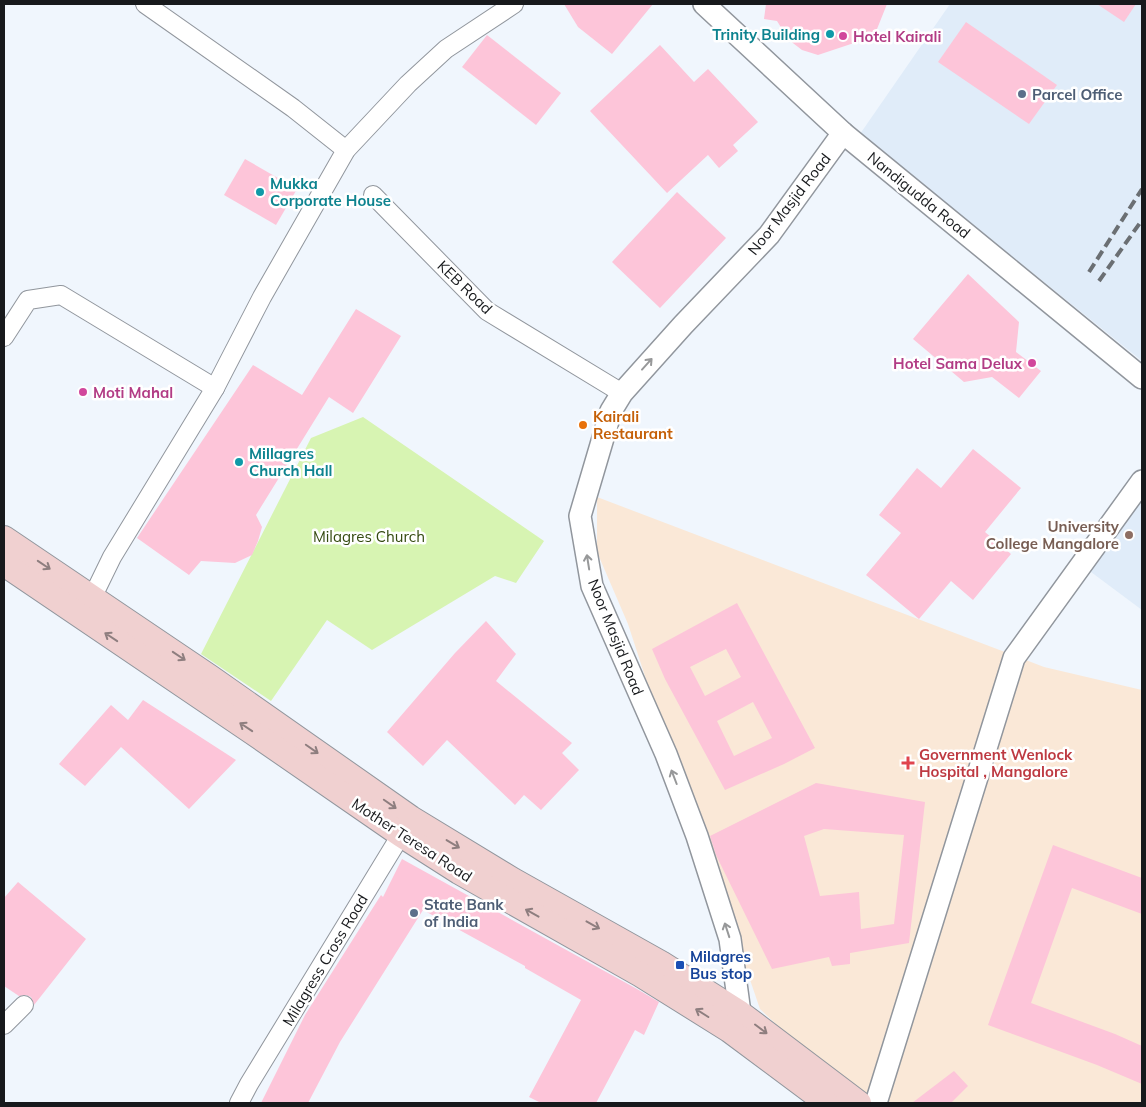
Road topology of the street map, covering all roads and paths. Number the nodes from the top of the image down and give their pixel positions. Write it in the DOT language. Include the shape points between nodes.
graph roads {
  1 [pos="145,4"];
  2 [pos="514,4"];
  3 [pos="704,4"];
  4 [pos="844,133"];
  5 [pos="346,150"];
  6 [pos="373,195"];
  7 [pos="4,337"];
  8 [pos="1142,378"];
  9 [pos="215,388"];
  10 [pos="622,393"];
  11 [pos="1142,481"];
  12 [pos="4,538"];
  13 [pos="4,564"];
  14 [pos="92,598"];
  15 [pos="406,827"];
  16 [pos="24,1005"];
  17 [pos="735,1022"];
  18 [pos="4,1025"];
  19 [pos="239,1103"];
  20 [pos="827,1103"];
  21 [pos="859,1103"];
  22 [pos="876,1103"];
  1 -- 5 [label="street" via="293,108"];
  2 -- 5 [label="street" via="446,49"];
  3 -- 4 [label="street, Nandigudda Road"];
  4 -- 8 [label="street, Nandigudda Road"];
  10 -- 4 [label="street, Noor Masjid Road, one-way" via="769,234"];
  5 -- 9 [label="street" via="262,297"];
  6 -- 10 [label="street, KEB Road" via="487,311"];
  7 -- 9 [label="street" via="28,300 61,295"];
  9 -- 14 [label="street" via="112,557"];
  17 -- 10 [label="street, Noor Masjid Road, one-way" via="730,940 697,836 666,754 592,586 580,516 611,411"];
  11 -- 22 [label="street" via="1014,658"];
  12 -- 14 [label="main road, one-way"];
  15 -- 13 [label="main road, Mother Teresa Road, one-way" via="252,732"];
  14 -- 15 [label="main road, one-way" via="210,677"];
  15 -- 17 [label="main road" via="513,880 661,963"];
  15 -- 19 [label="street, Milagress Cross Road"];
  16 -- 18 [label="street"];
  17 -- 20 [label="main road"];
  17 -- 21 [label="main road, one-way"];
}
